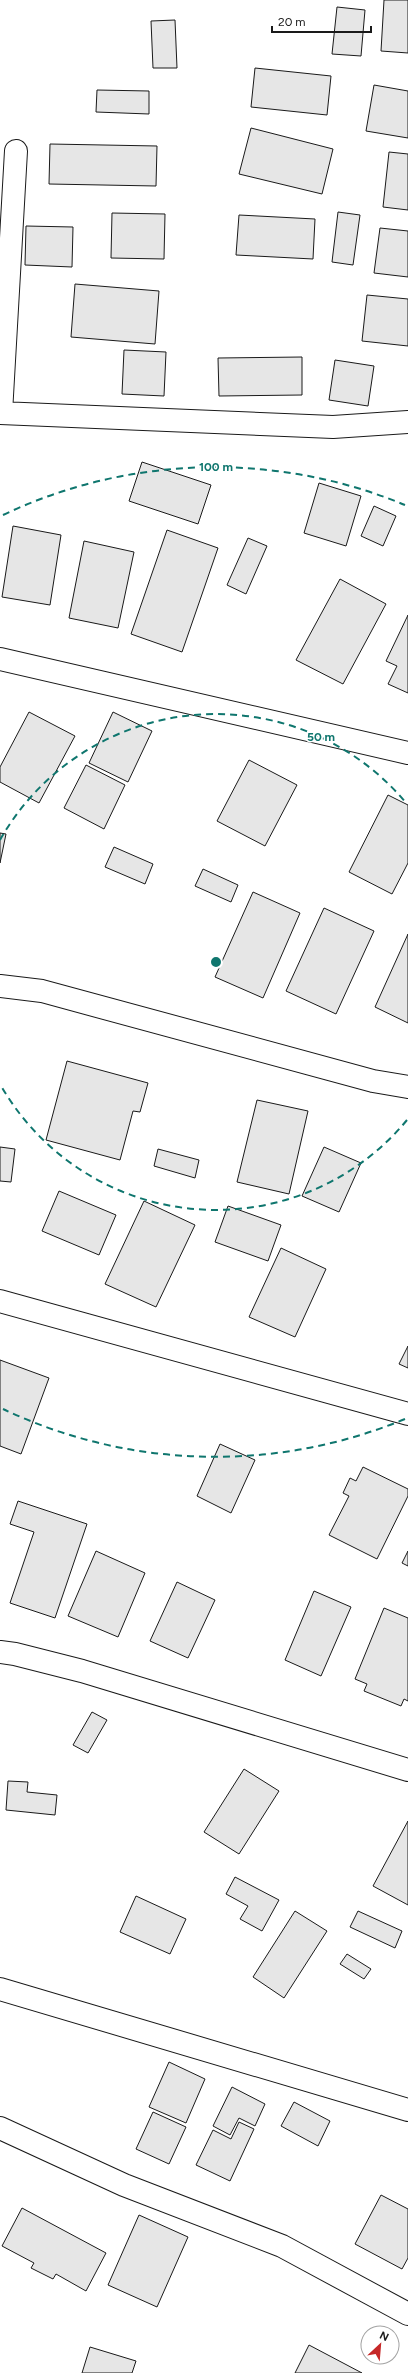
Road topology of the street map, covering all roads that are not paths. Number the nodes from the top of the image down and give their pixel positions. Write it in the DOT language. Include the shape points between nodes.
graph roads {
  1 [pos="16,151"];
  2 [pos="0,413"];
  3 [pos="408,422"];
  4 [pos="0,659"];
  5 [pos="408,753"];
  6 [pos="0,986"];
  7 [pos="408,1087"];
  8 [pos="0,1301"];
  9 [pos="408,1414"];
  10 [pos="0,1652"];
  11 [pos="408,1770"];
  12 [pos="0,1989"];
  13 [pos="408,2110"];
  14 [pos="0,2128"];
  15 [pos="408,2314"];
  1 -- 2 [label="street"];
  2 -- 3 [label="street" via="333,427"];
  4 -- 5 [label="street"];
  6 -- 7 [label="street" via="42,991 373,1081"];
  8 -- 9 [label="street"];
  10 -- 11 [label="street" via="82,1671"];
  12 -- 13 [label="street"];
  14 -- 15 [label="street" via="124,2184 282,2246"];
}
